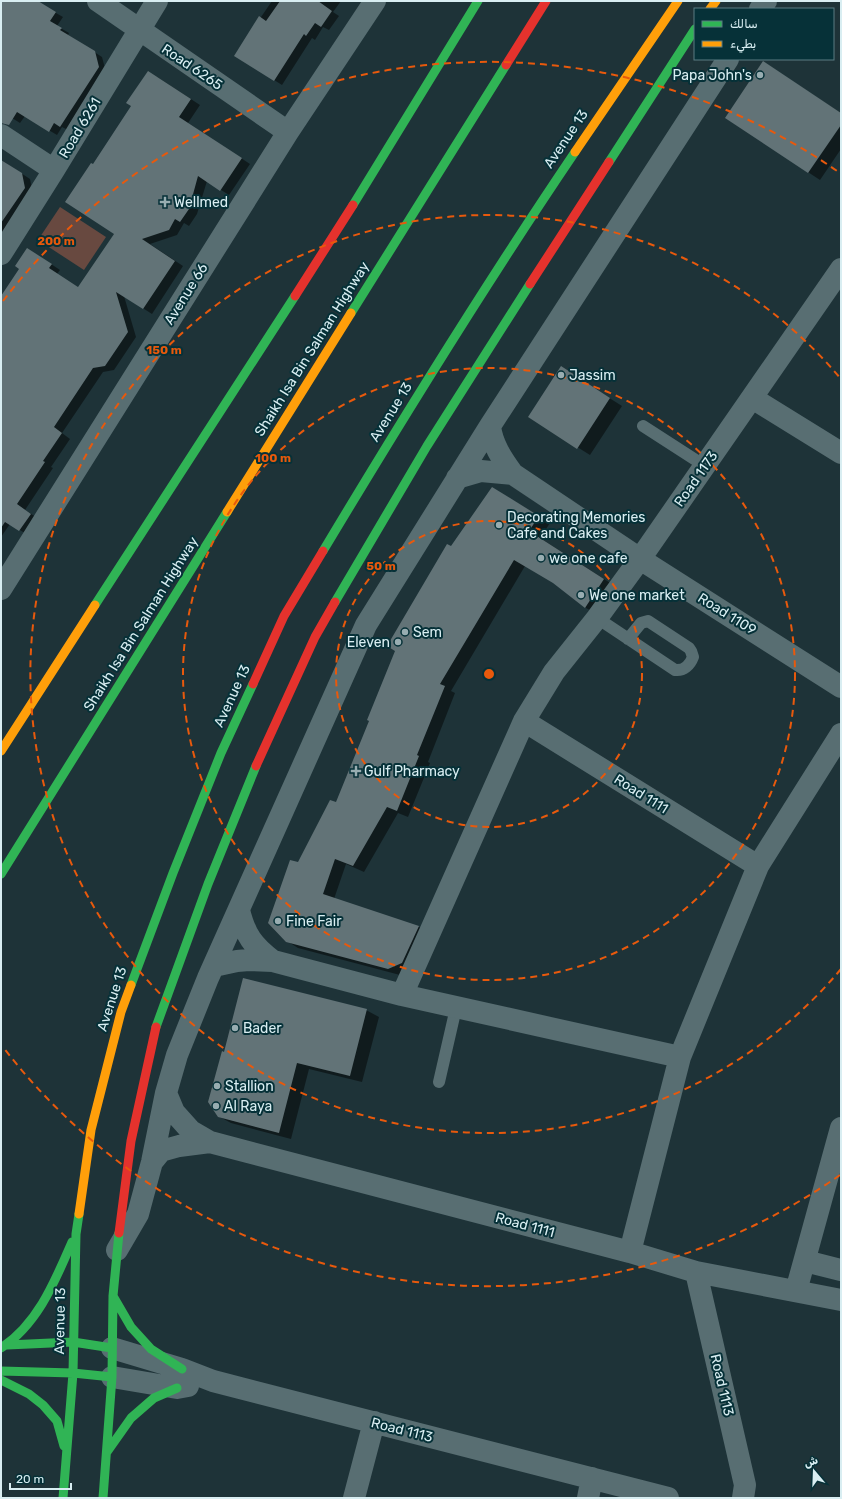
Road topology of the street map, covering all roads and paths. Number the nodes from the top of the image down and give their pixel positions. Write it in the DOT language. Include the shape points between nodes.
graph roads {
  1 [pos="98,1"];
  2 [pos="157,1"];
  3 [pos="375,1"];
  4 [pos="478,1"];
  5 [pos="678,1"];
  6 [pos="545,3"];
  7 [pos="139,30"];
  8 [pos="694,30"];
  9 [pos="727,60"];
  10 [pos="288,132"];
  11 [pos="1,135"];
  12 [pos="54,170"];
  13 [pos="1,254"];
  14 [pos="841,269"];
  15 [pos="752,398"];
  16 [pos="490,426"];
  17 [pos="643,426"];
  18 [pos="841,453"];
  19 [pos="706,466"];
  20 [pos="513,474"];
  21 [pos="457,478"];
  22 [pos="640,559"];
  23 [pos="1,589"];
  24 [pos="597,618"];
  25 [pos="628,639"];
  26 [pos="841,687"];
  27 [pos="524,721"];
  28 [pos="841,734"];
  29 [pos="1,752"];
  30 [pos="758,866"];
  31 [pos="1,874"];
  32 [pos="239,910"];
  33 [pos="273,961"];
  34 [pos="214,966"];
  35 [pos="402,995"];
  36 [pos="456,1008"];
  37 [pos="680,1057"];
  38 [pos="439,1082"];
  39 [pos="166,1093"];
  40 [pos="841,1128"];
  41 [pos="210,1142"];
  42 [pos="152,1162"];
  43 [pos="76,1234"];
  44 [pos="117,1250"];
  45 [pos="630,1252"];
  46 [pos="805,1261"];
  47 [pos="841,1270"];
  48 [pos="696,1272"];
  49 [pos="796,1291"];
  50 [pos="113,1296"];
  51 [pos="841,1300"];
  52 [pos="73,1342"];
  53 [pos="4,1346"];
  54 [pos="112,1348"];
  55 [pos="1,1371"];
  56 [pos="73,1373"];
  57 [pos="112,1377"];
  58 [pos="179,1378"];
  59 [pos="1,1380"];
  60 [pos="374,1422"];
  61 [pos="107,1452"];
  62 [pos="67,1458"];
  63 [pos="590,1488"];
  64 [pos="63,1498"];
  65 [pos="103,1498"];
  66 [pos="354,1498"];
  67 [pos="668,1498"];
  68 [pos="743,1498"];
  1 -- 7 [label="street, Road 6265"];
  2 -- 7 [label="street, Road 6261"];
  3 -- 10 [label="street, Avenue 66"];
  4 -- 29 [label="main road" via="358,198"];
  5 -- 43 [label="main road, Avenue 13" via="529,220 397,428 284,616 221,753 121,1012 91,1130"];
  6 -- 31 [label="main road, Shaikh Isa Bin Salman Highway"];
  7 -- 10 [label="street, Road 6265"];
  7 -- 12 [label="street, Road 6261"];
  8 -- 44 [label="main road" via="427,446 315,637 253,772 156,1025 131,1141"];
  9 -- 16 [label="street"];
  10 -- 23 [label="street, Avenue 66"];
  11 -- 12 [label="street"];
  12 -- 13 [label="street, Road 6261"];
  14 -- 15 [label="street, Road 1173"];
  15 -- 18 [label="street"];
  15 -- 19 [label="street, Road 1173"];
  16 -- 20 [label="street, Road 1109" via="491,438"];
  16 -- 21 [label="street"];
  17 -- 19 [label="lane"];
  19 -- 22 [label="street, Road 1173"];
  20 -- 21 [label="street, Road 1109" via="481,471"];
  20 -- 22 [label="street, Road 1109"];
  21 -- 32 [label="street" via="366,625"];
  22 -- 24 [label="street, Road 1173"];
  22 -- 26 [label="street, Road 1109"];
  24 -- 25 [label="lane"];
  24 -- 27 [label="street, Road 1173" via="554,672"];
  25 -- 25 [label="lane" via="675,670 685,668 693,657 689,648 648,621 641,623"];
  27 -- 30 [label="street, Road 1111"];
  27 -- 35 [label="street, Road 1173"];
  28 -- 30 [label="street"];
  30 -- 37 [label="street"];
  32 -- 33 [label="street" via="250,940 260,952"];
  32 -- 34 [label="street"];
  33 -- 34 [label="street" via="237,961"];
  33 -- 35 [label="street"];
  34 -- 39 [label="street" via="177,1054"];
  35 -- 36 [label="street"];
  36 -- 37 [label="street"];
  36 -- 38 [label="lane"];
  37 -- 45 [label="street"];
  39 -- 41 [label="street, Road 1111" via="174,1112 191,1131"];
  39 -- 42 [label="street"];
  40 -- 46 [label="street"];
  41 -- 42 [label="street, Road 1111" via="161,1151"];
  41 -- 45 [label="street, Road 1111"];
  42 -- 44 [label="street" via="138,1214"];
  43 -- 52 [label="main road, Avenue 13"];
  43 -- 53 [label="main road" via="57,1276 31,1322"];
  44 -- 50 [label="main road"];
  45 -- 48 [label="street, Road 1111"];
  46 -- 47 [label="street"];
  46 -- 49 [label="street"];
  48 -- 49 [label="street, Road 1111"];
  48 -- 68 [label="street, Road 1113" via="745,1485"];
  49 -- 51 [label="street, Road 1111"];
  50 -- 54 [label="main road"];
  50 -- 58 [label="main road" via="131,1327"];
  52 -- 53 [label="main road"];
  52 -- 54 [label="main road"];
  52 -- 56 [label="main road, Avenue 13"];
  54 -- 57 [label="main road"];
  54 -- 58 [label="street, Road 1113"];
  55 -- 56 [label="main road"];
  56 -- 57 [label="main road"];
  56 -- 62 [label="main road, Avenue 13"];
  57 -- 58 [label="street, Road 1113"];
  57 -- 61 [label="main road"];
  58 -- 60 [label="street, Road 1113" via="213,1381"];
  58 -- 61 [label="main road" via="131,1418"];
  59 -- 62 [label="main road" via="28,1394 43,1405 57,1421"];
  60 -- 63 [label="street, Road 1113"];
  60 -- 66 [label="street"];
  61 -- 65 [label="main road"];
  62 -- 64 [label="main road, Avenue 13"];
  63 -- 67 [label="street, Road 1113"];
}
